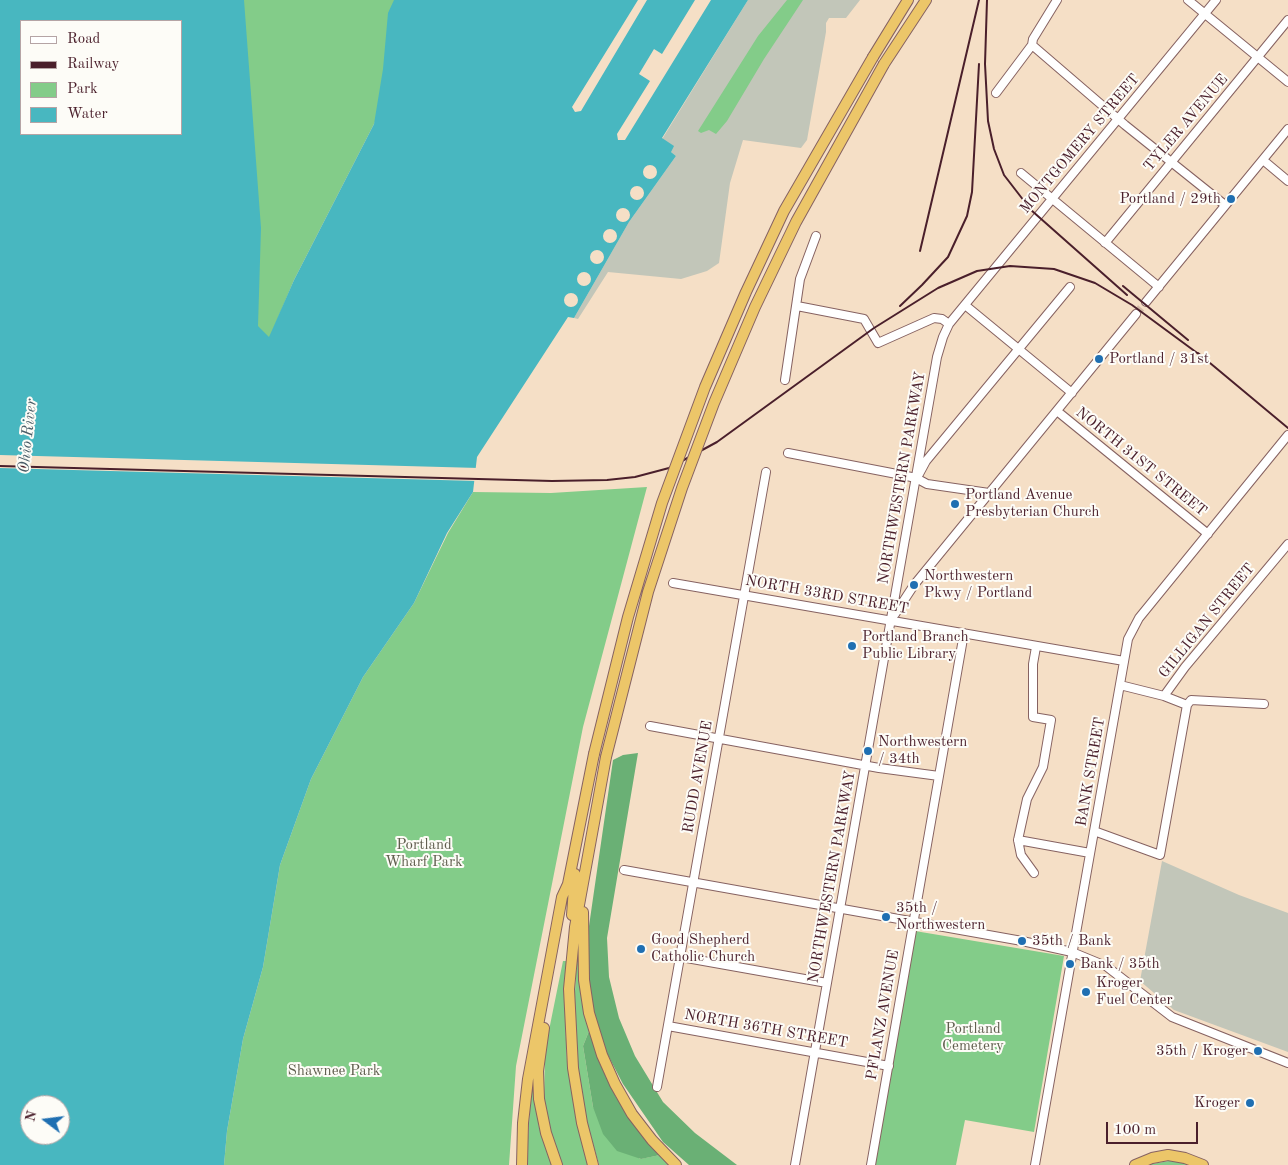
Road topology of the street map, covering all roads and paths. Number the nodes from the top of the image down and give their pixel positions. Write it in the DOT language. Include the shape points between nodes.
graph roads {
  1 [pos="908,0"];
  2 [pos="926,0"];
  3 [pos="1057,0"];
  4 [pos="1188,0"];
  5 [pos="1216,0"];
  6 [pos="1205,14"];
  7 [pos="1288,20"];
  8 [pos="1032,45"];
  9 [pos="1258,57"];
  10 [pos="1288,82"];
  11 [pos="996,93"];
  12 [pos="1118,119"];
  13 [pos="1288,129"];
  14 [pos="1263,160"];
  15 [pos="1172,162"];
  16 [pos="1020,173"];
  17 [pos="1288,181"];
  18 [pos="1052,199"];
  19 [pos="1226,205"];
  20 [pos="816,236"];
  21 [pos="1105,243"];
  22 [pos="1070,286"];
  23 [pos="1159,287"];
  24 [pos="1146,302"];
  25 [pos="965,305"];
  26 [pos="797,306"];
  27 [pos="1136,314"];
  28 [pos="949,324"];
  29 [pos="1018,349"];
  30 [pos="785,380"];
  31 [pos="1072,393"];
  32 [pos="1057,411"];
  33 [pos="1288,435"];
  34 [pos="788,453"];
  35 [pos="766,472"];
  36 [pos="916,478"];
  37 [pos="989,494"];
  38 [pos="1208,534"];
  39 [pos="1288,544"];
  40 [pos="673,582"];
  41 [pos="744,596"];
  42 [pos="892,620"];
  43 [pos="964,633"];
  44 [pos="1036,647"];
  45 [pos="1124,661"];
  46 [pos="1120,684"];
  47 [pos="1164,696"];
  48 [pos="1264,704"];
  49 [pos="1187,705"];
  50 [pos="650,726"];
  51 [pos="719,738"];
  52 [pos="865,766"];
  53 [pos="939,776"];
  54 [pos="1094,831"];
  55 [pos="578,833"];
  56 [pos="1018,840"];
  57 [pos="1090,853"];
  58 [pos="624,870"];
  59 [pos="1034,873"];
  60 [pos="584,883"];
  61 [pos="694,883"];
  62 [pos="568,884"];
  63 [pos="840,908"];
  64 [pos="913,922"];
  65 [pos="1072,952"];
  66 [pos="681,957"];
  67 [pos="827,983"];
  68 [pos="668,1026"];
  69 [pos="815,1052"];
  70 [pos="1288,1063"];
  71 [pos="889,1066"];
  72 [pos="657,1087"];
  73 [pos="522,1165"];
  74 [pos="558,1165"];
  75 [pos="592,1165"];
  76 [pos="676,1165"];
  77 [pos="795,1165"];
  78 [pos="870,1165"];
  79 [pos="1035,1165"];
  80 [pos="1135,1165"];
  81 [pos="1203,1165"];
  1 -- 55 [label="highway, bridge" via="784,212 705,387 659,512 625,627"];
  2 -- 60 [label="highway, bridge" via="884,64 796,222 714,403 648,592 606,757"];
  3 -- 8 [label="street"];
  4 -- 6 [label="street"];
  5 -- 6 [label="street, MONTGOMERY STREET"];
  6 -- 9 [label="street"];
  6 -- 12 [label="street, MONTGOMERY STREET"];
  7 -- 9 [label="street, TYLER AVENUE"];
  8 -- 11 [label="street"];
  8 -- 12 [label="street"];
  9 -- 10 [label="street"];
  9 -- 15 [label="street, TYLER AVENUE"];
  12 -- 15 [label="street"];
  12 -- 18 [label="street, MONTGOMERY STREET"];
  13 -- 14 [label="street"];
  14 -- 17 [label="street"];
  14 -- 19 [label="street"];
  15 -- 19 [label="street"];
  15 -- 21 [label="street, TYLER AVENUE"];
  16 -- 18 [label="street"];
  18 -- 21 [label="street"];
  18 -- 25 [label="street, MONTGOMERY STREET"];
  19 -- 23 [label="street"];
  20 -- 26 [label="street" via="800,279"];
  21 -- 23 [label="street"];
  22 -- 29 [label="street"];
  23 -- 24 [label="street"];
  25 -- 28 [label="street, NORTHWESTERN PARKWAY"];
  25 -- 29 [label="street, NORTH 31ST STREET"];
  26 -- 28 [label="street" via="864,319 878,343 934,318"];
  26 -- 30 [label="street"];
  27 -- 31 [label="street"];
  28 -- 36 [label="street, NORTHWESTERN PARKWAY" via="937,357"];
  29 -- 31 [label="street, NORTH 31ST STREET"];
  29 -- 36 [label="street" via="926,461"];
  31 -- 32 [label="street"];
  32 -- 37 [label="street"];
  32 -- 38 [label="street, NORTH 31ST STREET"];
  33 -- 38 [label="street, BANK STREET"];
  34 -- 36 [label="street"];
  35 -- 41 [label="street, RUDD AVENUE"];
  36 -- 37 [label="street" via="927,484"];
  36 -- 42 [label="street, NORTHWESTERN PARKWAY"];
  37 -- 42 [label="street" via="904,598"];
  38 -- 45 [label="street, BANK STREET" via="1139,618 1128,639"];
  39 -- 47 [label="street, GILLIGAN STREET"];
  40 -- 41 [label="street, NORTH 33RD STREET"];
  41 -- 42 [label="street, NORTH 33RD STREET"];
  41 -- 51 [label="street, RUDD AVENUE"];
  42 -- 43 [label="street, NORTH 33RD STREET"];
  42 -- 52 [label="street, NORTHWESTERN PARKWAY"];
  43 -- 44 [label="street, NORTH 33RD STREET"];
  43 -- 53 [label="street, PFLANZ AVENUE"];
  44 -- 45 [label="street, NORTH 33RD STREET"];
  44 -- 56 [label="street" via="1033,717 1051,720 1043,767 1027,799"];
  45 -- 46 [label="street, BANK STREET"];
  46 -- 47 [label="street"];
  46 -- 54 [label="street, BANK STREET"];
  47 -- 49 [label="street, GILLIGAN STREET"];
  48 -- 49 [label="street" via="1191,700"];
  49 -- 54 [label="street" via="1160,855"];
  50 -- 51 [label="street"];
  51 -- 52 [label="street"];
  51 -- 61 [label="street, RUDD AVENUE"];
  52 -- 53 [label="street"];
  52 -- 63 [label="street, NORTHWESTERN PARKWAY"];
  53 -- 64 [label="street, PFLANZ AVENUE"];
  54 -- 57 [label="street, BANK STREET"];
  55 -- 62 [label="highway"];
  55 -- 75 [label="highway" via="567,986 567,1040 577,1114"];
  56 -- 57 [label="street"];
  56 -- 59 [label="street" via="1019,851"];
  57 -- 65 [label="street, BANK STREET"];
  58 -- 61 [label="street"];
  60 -- 75 [label="highway" via="572,948 569,1024 576,1090"];
  60 -- 76 [label="highway" via="583,970 595,1035 606,1066 626,1104 648,1136"];
  61 -- 63 [label="street"];
  61 -- 66 [label="street, RUDD AVENUE"];
  62 -- 73 [label="highway" via="562,897 528,1079"];
  62 -- 74 [label="highway" via="538,1071 543,1122"];
  63 -- 64 [label="street"];
  63 -- 67 [label="street, NORTHWESTERN PARKWAY"];
  64 -- 65 [label="street"];
  64 -- 71 [label="street, PFLANZ AVENUE"];
  65 -- 70 [label="street" via="1106,966 1172,1018"];
  65 -- 79 [label="street, BANK STREET"];
  66 -- 67 [label="street"];
  66 -- 68 [label="street, RUDD AVENUE"];
  67 -- 69 [label="street, NORTHWESTERN PARKWAY"];
  68 -- 69 [label="street, NORTH 36TH STREET"];
  68 -- 72 [label="street, RUDD AVENUE"];
  69 -- 71 [label="street, NORTH 36TH STREET"];
  69 -- 77 [label="street, NORTHWESTERN PARKWAY"];
  71 -- 78 [label="street, PFLANZ AVENUE"];
  80 -- 81 [label="highway" via="1168,1156"];
}
